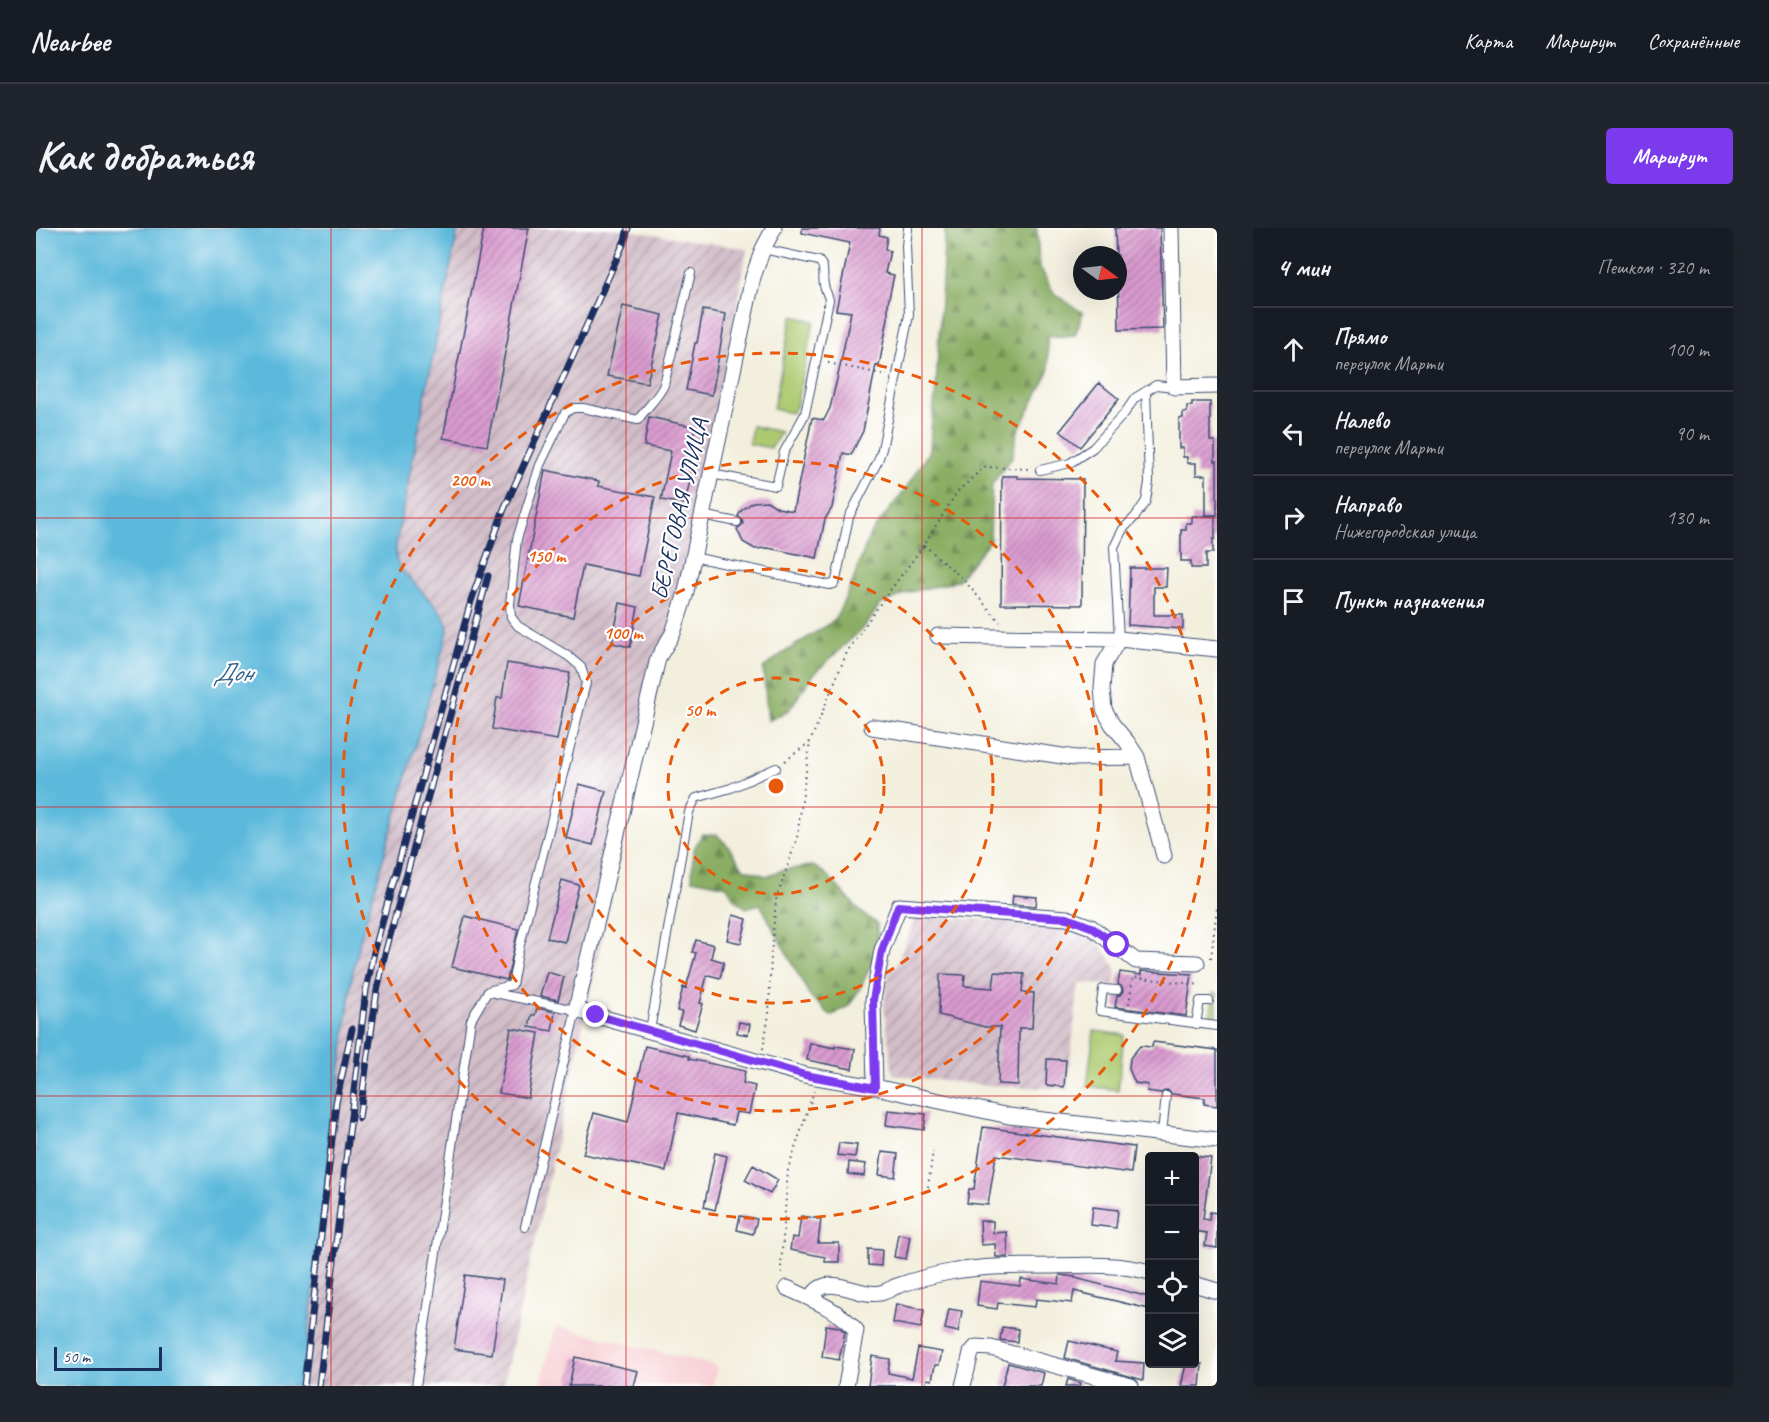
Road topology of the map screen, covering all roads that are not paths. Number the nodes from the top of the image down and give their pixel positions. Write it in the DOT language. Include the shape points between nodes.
graph roads {
  1 [pos="774,228"];
  2 [pos="908,228"];
  3 [pos="1171,228"];
  4 [pos="763,249"];
  5 [pos="691,273"];
  6 [pos="1217,386"];
  7 [pos="1174,387"];
  8 [pos="1146,391"];
  9 [pos="1040,470"];
  10 [pos="711,474"];
  11 [pos="702,515"];
  12 [pos="737,522"];
  13 [pos="693,557"];
  14 [pos="938,636"];
  15 [pos="1119,639"];
  16 [pos="1217,649"];
  17 [pos="872,727"];
  18 [pos="1137,757"];
  19 [pos="776,768"];
  20 [pos="1164,856"];
  21 [pos="1197,963"];
  22 [pos="1118,990"];
  23 [pos="488,991"];
  24 [pos="1209,1001"];
  25 [pos="576,1010"];
  26 [pos="1196,1024"];
  27 [pos="1217,1026"];
  28 [pos="650,1030"];
  29 [pos="875,1088"];
  30 [pos="1166,1096"];
  31 [pos="1162,1133"];
  32 [pos="1217,1140"];
  33 [pos="525,1227"];
  34 [pos="1145,1271"];
  35 [pos="1199,1286"];
  36 [pos="788,1288"];
  37 [pos="1217,1292"];
  38 [pos="811,1299"];
  39 [pos="416,1386"];
  40 [pos="846,1386"];
  41 [pos="963,1386"];
  42 [pos="1131,1386"];
  1 -- 4 [label="street, БЕРЕГОВАЯ УЛИЦА"];
  2 -- 13 [label="lane" via="909,315 880,454 849,517 834,584"];
  3 -- 7 [label="street"];
  4 -- 10 [label="street, БЕРЕГОВАЯ УЛИЦА" via="753,277"];
  4 -- 10 [label="lane" via="822,262 828,300 804,419 784,452 776,486"];
  5 -- 23 [label="lane" via="660,395 638,420 583,408 565,412 540,465 517,539 511,617 518,626 581,667 586,683 512,985"];
  6 -- 7 [label="street"];
  7 -- 8 [label="lane" via="1156,385"];
  8 -- 9 [label="lane" via="1135,398 1093,448 1070,464"];
  8 -- 15 [label="lane" via="1146,501 1114,547"];
  10 -- 11 [label="street, БЕРЕГОВАЯ УЛИЦА"];
  11 -- 12 [label="lane"];
  11 -- 13 [label="street, БЕРЕГОВАЯ УЛИЦА"];
  13 -- 25 [label="street, БЕРЕГОВАЯ УЛИЦА" via="673,633 658,658"];
  14 -- 15 [label="street"];
  15 -- 16 [label="street"];
  15 -- 18 [label="street" via="1104,664 1104,709"];
  17 -- 18 [label="street" via="1075,758"];
  18 -- 20 [label="street"];
  19 -- 28 [label="lane" via="696,798 689,812"];
  21 -- 29 [label="street" via="1137,961 1091,927 1067,918 898,906 882,950 873,1000"];
  22 -- 26 [label="lane" via="1102,988 1100,1011"];
  23 -- 25 [label="lane"];
  23 -- 39 [label="lane" via="471,1020"];
  24 -- 26 [label="lane" via="1200,1001"];
  25 -- 28 [label="street"];
  25 -- 33 [label="lane"];
  26 -- 27 [label="lane"];
  28 -- 29 [label="street" via="818,1077"];
  29 -- 31 [label="street" via="1009,1116"];
  30 -- 31 [label="lane"];
  31 -- 32 [label="street"];
  34 -- 38 [label="street" via="1112,1265 968,1270 881,1293 825,1285 815,1290"];
  35 -- 37 [label="street"];
  36 -- 38 [label="street"];
  38 -- 40 [label="street" via="856,1330"];
  41 -- 42 [label="street" via="976,1347"];
}
